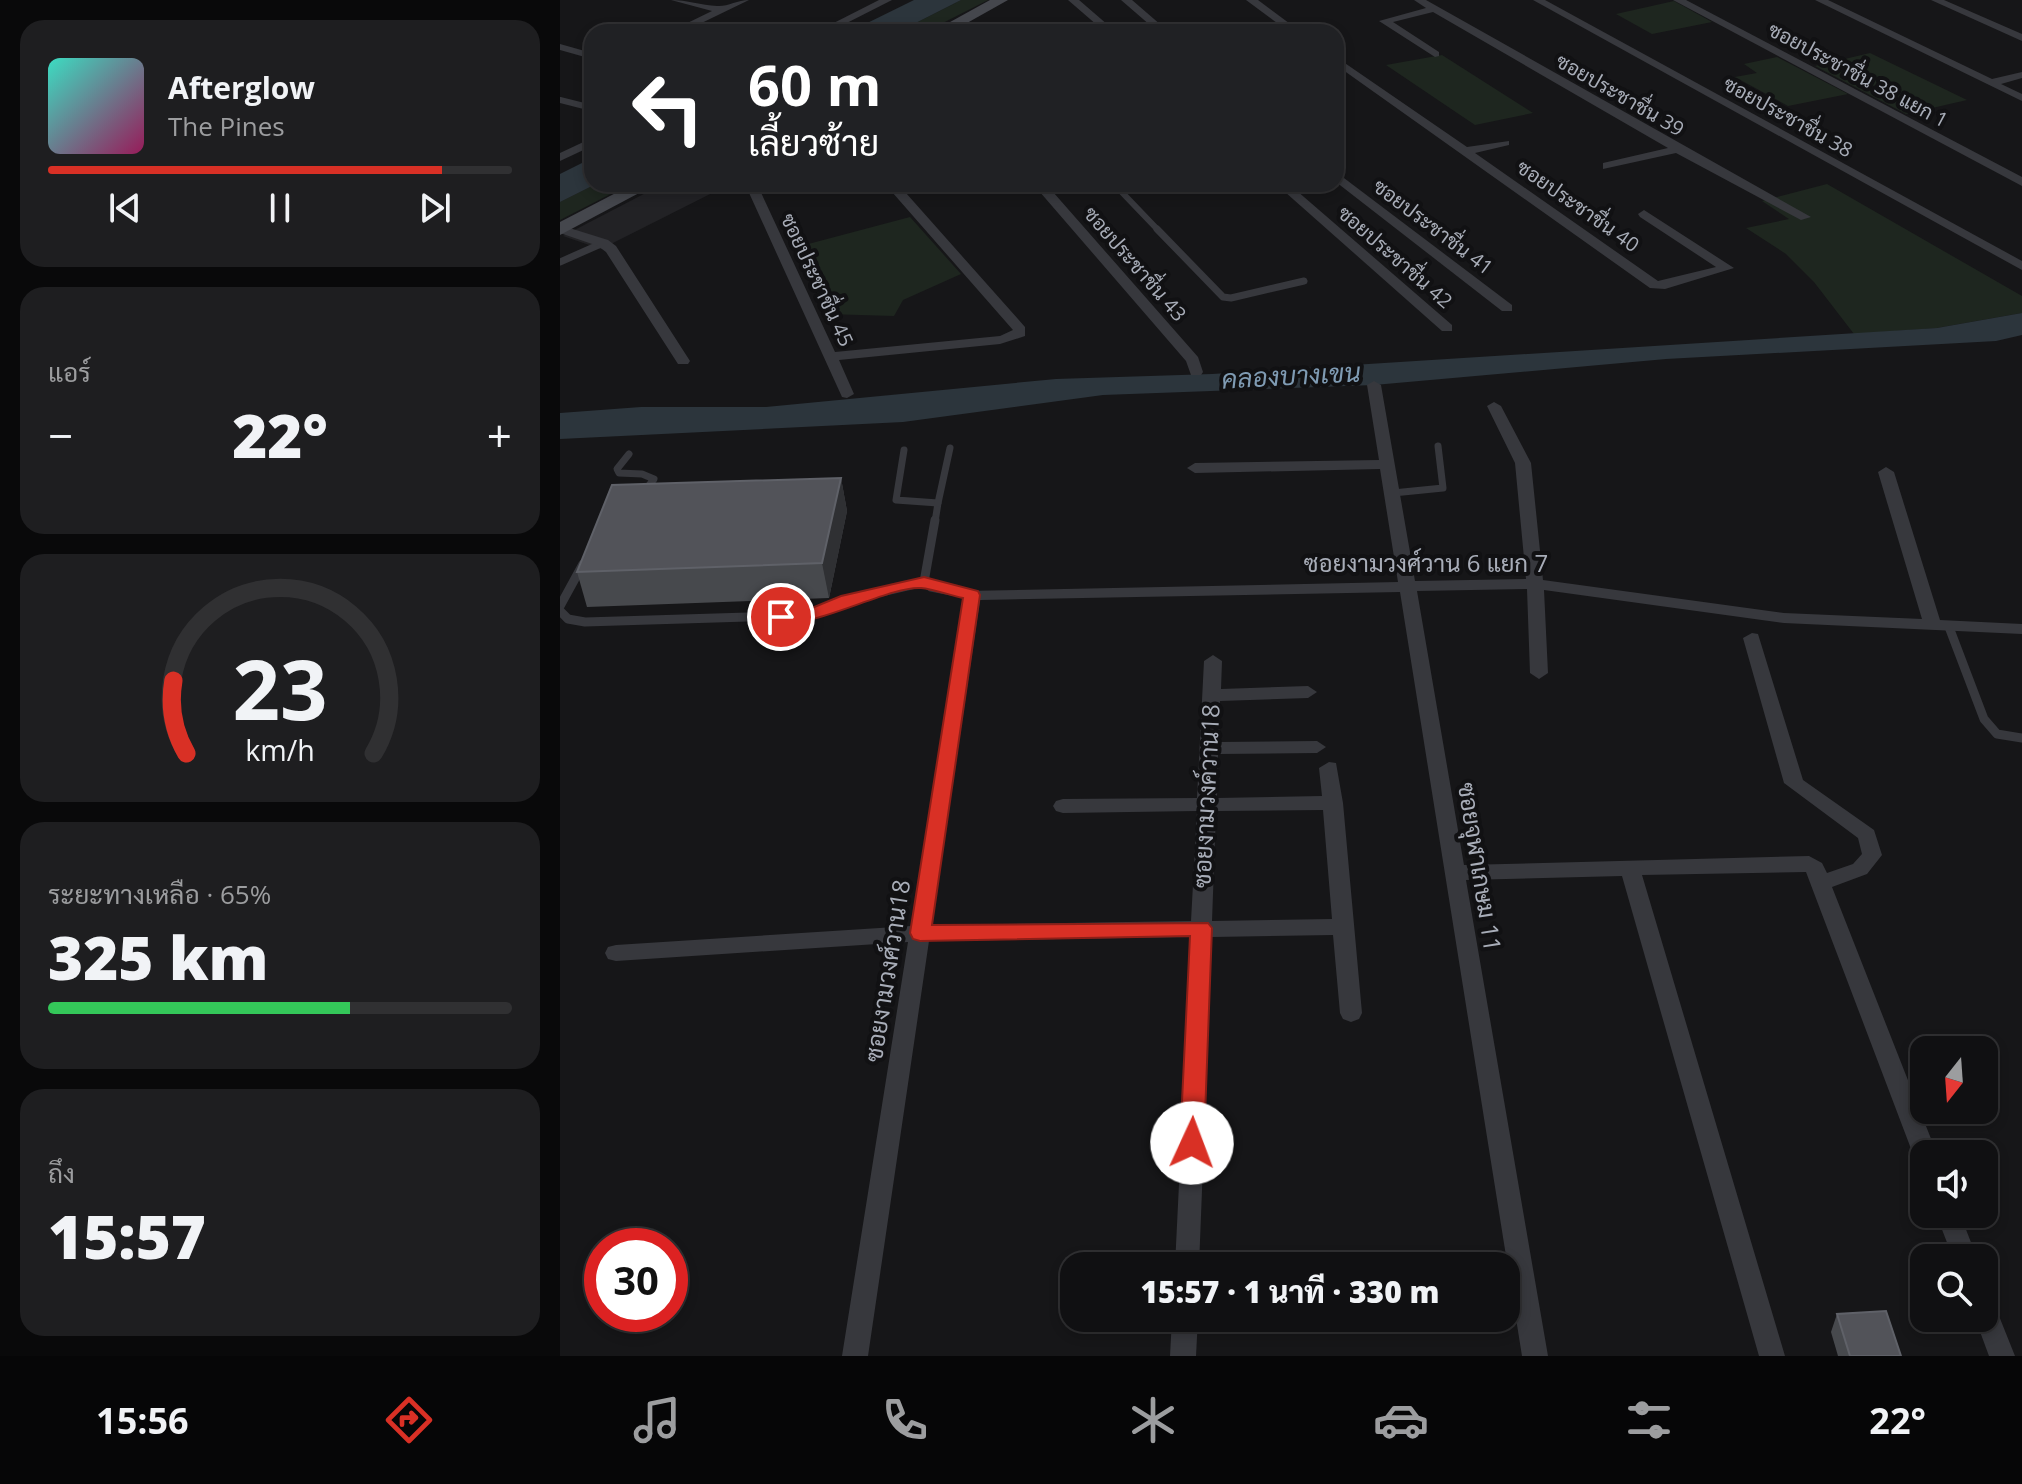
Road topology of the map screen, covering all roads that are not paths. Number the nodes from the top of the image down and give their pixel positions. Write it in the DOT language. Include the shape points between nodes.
graph roads {
  1 [pos="676,0"];
  2 [pos="744,0"];
  3 [pos="887,0"];
  4 [pos="1001,0"];
  5 [pos="1073,0"];
  6 [pos="1126,0"];
  7 [pos="1251,0"];
  8 [pos="1419,0"];
  9 [pos="1538,0"];
  10 [pos="1678,0"];
  11 [pos="1820,0"];
  12 [pos="1936,0"];
  13 [pos="1435,9"];
  14 [pos="722,10"];
  15 [pos="691,24"];
  16 [pos="838,24"];
  17 [pos="955,24"];
  18 [pos="1102,24"];
  19 [pos="1154,24"];
  20 [pos="1285,24"];
  21 [pos="2022,38"];
  22 [pos="560,47"];
  23 [pos="584,54"];
  24 [pos="1435,54"];
  25 [pos="1344,66"];
  26 [pos="2022,75"];
  27 [pos="1990,83"];
  28 [pos="2022,98"];
  29 [pos="560,100"];
  30 [pos="584,106"];
  31 [pos="1505,143"];
  32 [pos="584,146"];
  33 [pos="1678,149"];
  34 [pos="1466,151"];
  35 [pos="560,157"];
  36 [pos="1607,166"];
  37 [pos="1344,182"];
  38 [pos="2022,182"];
  39 [pos="632,192"];
  40 [pos="755,192"];
  41 [pos="898,192"];
  42 [pos="1046,192"];
  43 [pos="1122,192"];
  44 [pos="1291,192"];
  45 [pos="1644,214"];
  46 [pos="1805,217"];
  47 [pos="560,229"];
  48 [pos="603,243"];
  49 [pos="560,262"];
  50 [pos="2022,266"];
  51 [pos="1304,281"];
  52 [pos="1507,308"];
  53 [pos="1447,328"];
  54 [pos="831,357"];
  55 [pos="683,361"];
  56 [pos="1196,372"];
  57 [pos="1374,385"];
  58 [pos="847,394"];
  59 [pos="1494,406"];
  60 [pos="1438,446"];
  61 [pos="950,448"];
  62 [pos="904,450"];
  63 [pos="629,454"];
  64 [pos="1389,464"];
  65 [pos="1195,468"];
  66 [pos="1886,472"];
  67 [pos="1393,493"];
  68 [pos="633,499"];
  69 [pos="938,503"];
  70 [pos="589,553"];
  71 [pos="924,582"];
  72 [pos="1535,584"];
  73 [pos="1406,585"];
  74 [pos="972,595"];
  75 [pos="560,608"];
  76 [pos="1941,627"];
  77 [pos="2022,629"];
  78 [pos="1752,638"];
  79 [pos="1213,661"];
  80 [pos="1539,673"];
  81 [pos="1308,692"];
  82 [pos="1212,695"];
  83 [pos="2022,738"];
  84 [pos="1317,747"];
  85 [pos="1210,748"];
  86 [pos="1329,768"];
  87 [pos="1333,803"];
  88 [pos="1207,804"];
  89 [pos="1063,806"];
  90 [pos="1630,869"];
  91 [pos="1453,873"];
  92 [pos="1821,883"];
  93 [pos="1344,927"];
  94 [pos="1201,928"];
  95 [pos="920,933"];
  96 [pos="616,953"];
  97 [pos="1351,1013"];
  98 [pos="1920,1140"];
  99 [pos="1188,1252"];
  100 [pos="1184,1332"];
  101 [pos="1993,1332"];
  102 [pos="855,1356"];
  103 [pos="1183,1356"];
  104 [pos="1535,1356"];
  105 [pos="1772,1356"];
  106 [pos="2002,1356"];
  1 -- 14 [label="street"];
  2 -- 14 [label="street"];
  3 -- 16 [label="street"];
  4 -- 17 [label="main road"];
  5 -- 18 [label="street"];
  6 -- 19 [label="street"];
  7 -- 20 [label="street"];
  8 -- 13 [label="street, ซอยประชาชื่น 39"];
  9 -- 50 [label="street, ซอยประชาชื่น 38"];
  10 -- 38 [label="street, ซอยประชาชื่น 38 แยก 1"];
  11 -- 27 [label="street"];
  12 -- 21 [label="street"];
  13 -- 24 [label="street" via="1384,21"];
  13 -- 33 [label="street, ซอยประชาชื่น 39"];
  14 -- 15 [label="street"];
  22 -- 23 [label="street"];
  25 -- 34 [label="street, ซอยประชาชื่น 40"];
  26 -- 27 [label="street"];
  27 -- 28 [label="street"];
  29 -- 30 [label="lane"];
  31 -- 34 [label="street"];
  32 -- 35 [label="street"];
  33 -- 36 [label="street"];
  33 -- 46 [label="street, ซอยประชาชื่น 39"];
  34 -- 45 [label="street, ซอยประชาชื่น 40" via="1655,285 1727,268"];
  37 -- 52 [label="street, ซอยประชาชื่น 41"];
  39 -- 47 [label="main road"];
  40 -- 54 [label="street, ซอยประชาชื่น 45"];
  41 -- 54 [label="street" via="1007,311 1020,330 1018,336"];
  42 -- 56 [label="street, ซอยประชาชื่น 43" via="1193,360"];
  43 -- 51 [label="lane" via="1223,297"];
  44 -- 53 [label="street, ซอยประชาชื่น 42"];
  47 -- 48 [label="street"];
  48 -- 49 [label="lane"];
  48 -- 55 [label="street"];
  54 -- 58 [label="street, ซอยประชาชื่น 45"];
  57 -- 64 [label="street, ซอยจุฬาเกษม 11"];
  59 -- 72 [label="street" via="1523,463"];
  60 -- 67 [label="lane" via="1443,488"];
  61 -- 69 [label="lane"];
  62 -- 69 [label="lane" via="896,500"];
  63 -- 68 [label="lane" via="619,473 654,479"];
  64 -- 65 [label="street"];
  64 -- 67 [label="street, ซอยจุฬาเกษม 11"];
  66 -- 76 [label="street"];
  67 -- 73 [label="street, ซอยจุฬาเกษม 11"];
  69 -- 71 [label="lane"];
  70 -- 75 [label="lane"];
  71 -- 74 [label="lane"];
  71 -- 75 [label="lane" via="847,600 810,615 585,622 568,619"];
  72 -- 73 [label="street, ซอยงามวงศ์วาน 6 แยก 7"];
  72 -- 76 [label="street, ซอยงามวงศ์วาน 6 แยก 7" via="1784,618"];
  72 -- 80 [label="street"];
  73 -- 74 [label="street, ซอยงามวงศ์วาน 6 แยก 7"];
  73 -- 91 [label="street, ซอยจุฬาเกษม 11"];
  74 -- 95 [label="street, ซอยงามวงศ์วาน18"];
  76 -- 77 [label="street, ซอยงามวงศ์วาน 6 แยก 7"];
  76 -- 83 [label="lane" via="1984,719 1997,734"];
  78 -- 92 [label="street" via="1794,783 1867,835 1872,845 1872,855 1860,869"];
  79 -- 82 [label="street, ซอยงามวงค์วาน18"];
  81 -- 82 [label="street"];
  82 -- 85 [label="street, ซอยงามวงค์วาน18"];
  84 -- 85 [label="street"];
  85 -- 88 [label="street, ซอยงามวงค์วาน18"];
  86 -- 87 [label="street"];
  87 -- 88 [label="street"];
  87 -- 93 [label="street"];
  88 -- 89 [label="street"];
  88 -- 94 [label="street, ซอยงามวงค์วาน18"];
  90 -- 91 [label="street"];
  90 -- 92 [label="street" via="1798,861 1815,868"];
  90 -- 105 [label="street"];
  91 -- 104 [label="street, ซอยจุฬาเกษม 11"];
  92 -- 98 [label="street"];
  93 -- 94 [label="street"];
  93 -- 97 [label="street"];
  94 -- 95 [label="street"];
  94 -- 99 [label="street, ซอยงามวงค์วาน18"];
  95 -- 96 [label="street"];
  95 -- 102 [label="street, ซอยงามวงศ์วาน18"];
  100 -- 103 [label="street"];
  101 -- 106 [label="street"];
}
